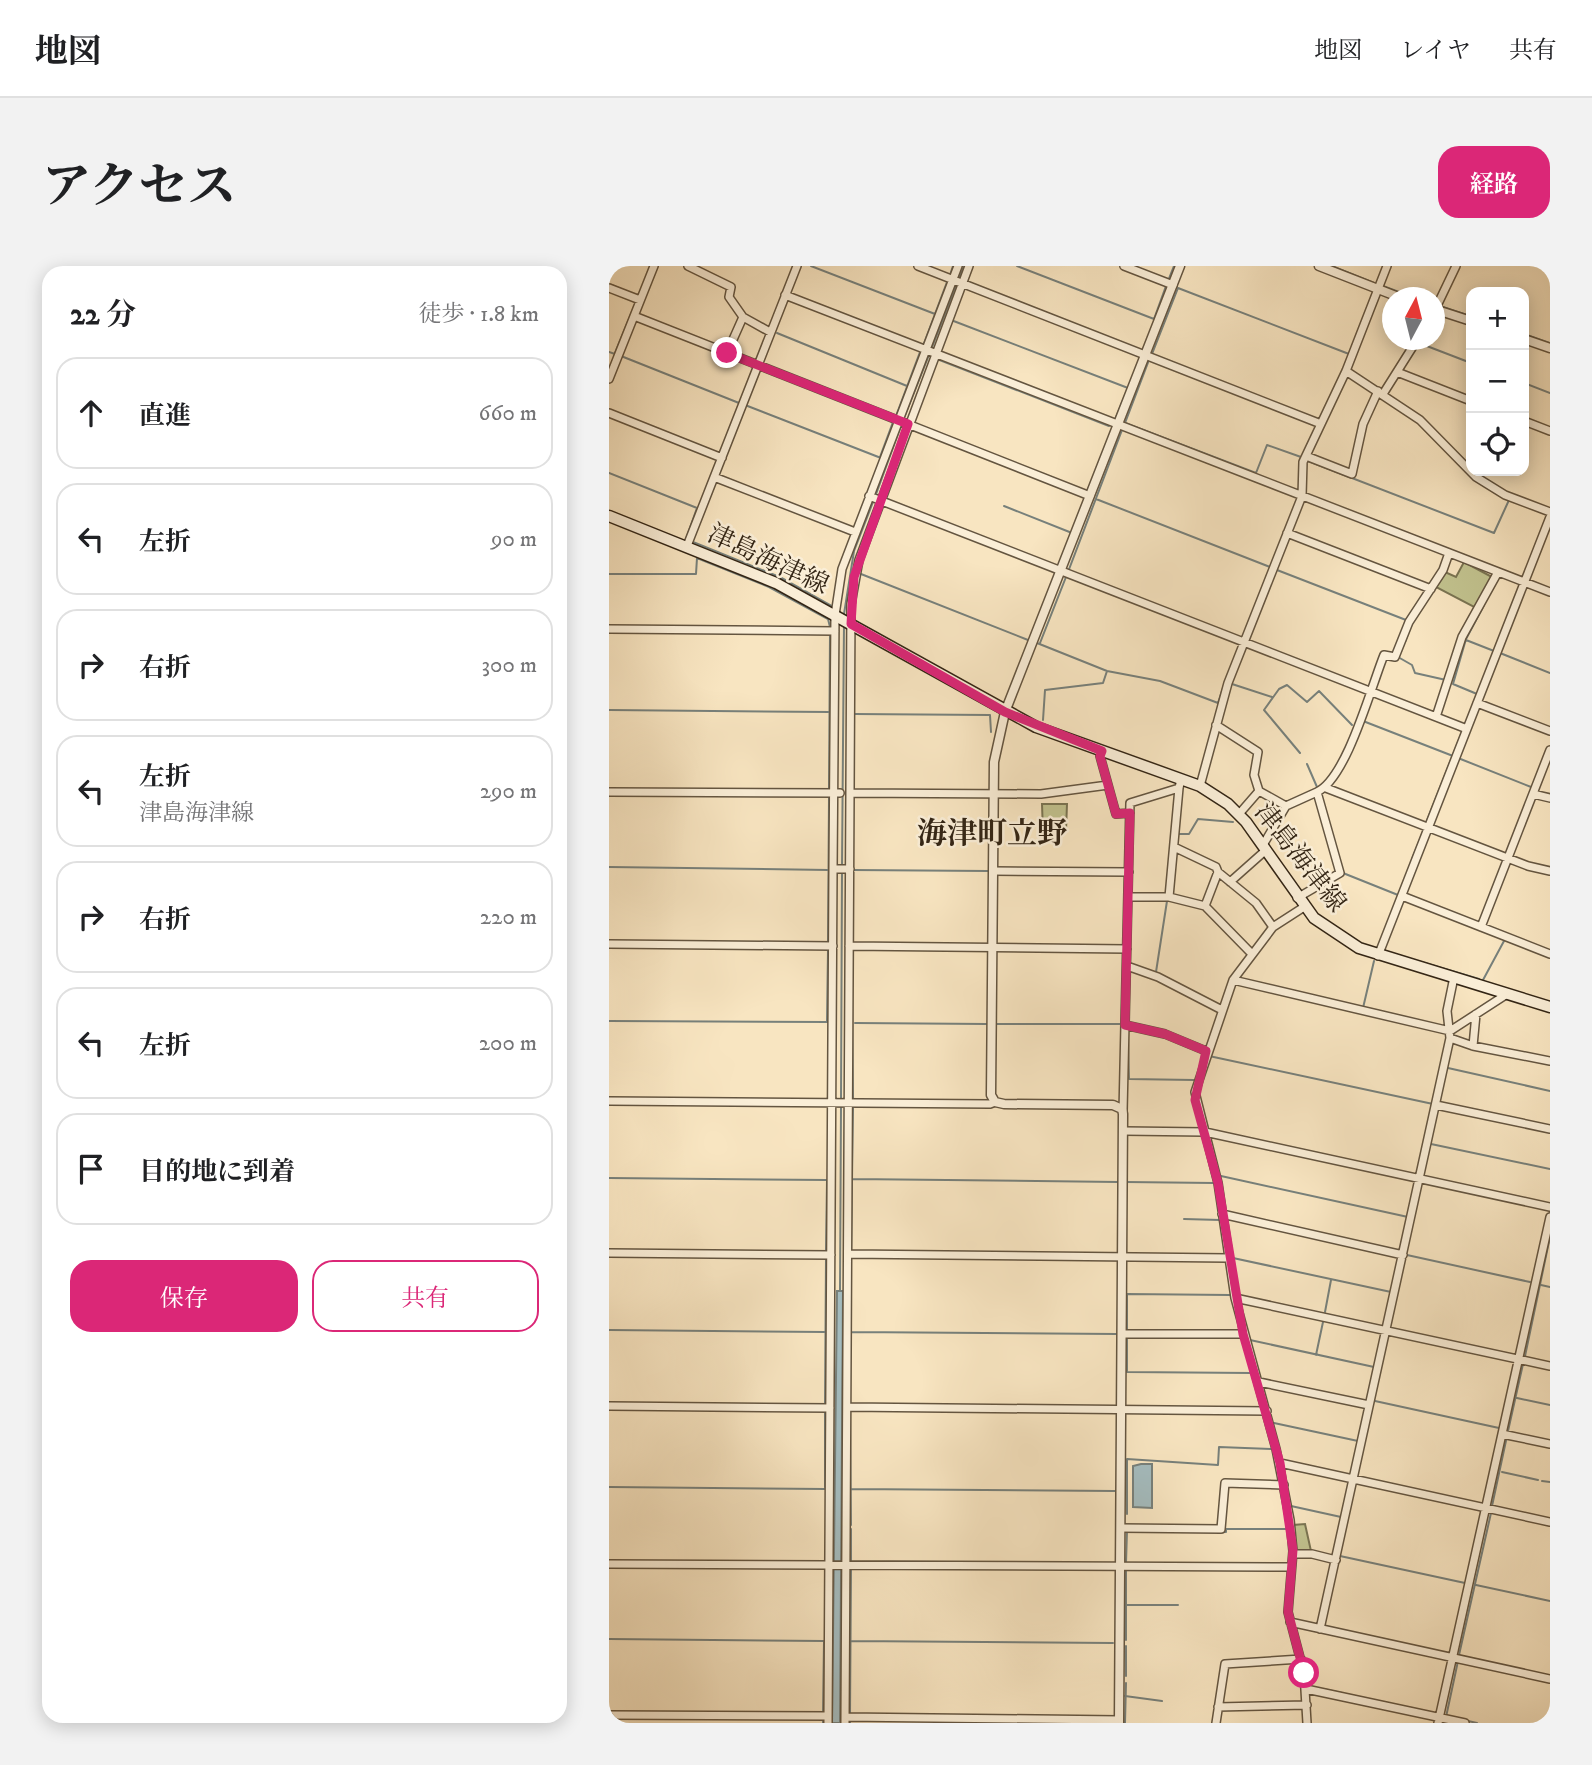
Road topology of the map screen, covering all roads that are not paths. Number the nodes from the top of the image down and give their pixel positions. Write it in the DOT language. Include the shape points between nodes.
graph roads {
  1 [pos="653,266"];
  2 [pos="688,266"];
  3 [pos="797,266"];
  4 [pos="918,266"];
  5 [pos="958,266"];
  6 [pos="969,266"];
  7 [pos="1123,266"];
  8 [pos="1180,266"];
  9 [pos="1319,266"];
  10 [pos="1387,266"];
  11 [pos="1446,266"];
  12 [pos="1455,268"];
  13 [pos="958,282"];
  14 [pos="1173,285"];
  15 [pos="609,288"];
  16 [pos="1377,289"];
  17 [pos="1445,289"];
  18 [pos="1382,291"];
  19 [pos="785,295"];
  20 [pos="640,300"];
  21 [pos="1445,313"];
  22 [pos="634,316"];
  23 [pos="743,317"];
  24 [pos="1466,319"];
  25 [pos="771,332"];
  26 [pos="1529,341"];
  27 [pos="1550,348"];
  28 [pos="1411,350"];
  29 [pos="930,352"];
  30 [pos="727,353"];
  31 [pos="1145,355"];
  32 [pos="758,365"];
  33 [pos="1346,371"];
  34 [pos="1397,372"];
  35 [pos="609,379"];
  36 [pos="1381,393"];
  37 [pos="1466,399"];
  38 [pos="609,413"];
  39 [pos="903,422"];
  40 [pos="1529,423"];
  41 [pos="1321,424"];
  42 [pos="1118,425"];
  43 [pos="1550,431"];
  44 [pos="1306,456"];
  45 [pos="722,458"];
  46 [pos="714,477"];
  47 [pos="1090,496"];
  48 [pos="1302,496"];
  49 [pos="876,499"];
  50 [pos="1550,514"];
  51 [pos="609,516"];
  52 [pos="855,531"];
  53 [pos="1287,533"];
  54 [pos="687,547"];
  55 [pos="1450,553"];
  56 [pos="1061,571"];
  57 [pos="1498,572"];
  58 [pos="1524,582"];
  59 [pos="1431,589"];
  60 [pos="1550,592"];
  61 [pos="835,614"];
  62 [pos="849,623"];
  63 [pos="609,629"];
  64 [pos="835,631"];
  65 [pos="1244,643"];
  66 [pos="1369,691"];
  67 [pos="1477,703"];
  68 [pos="1005,712"];
  69 [pos="1436,717"];
  70 [pos="1216,725"];
  71 [pos="1467,729"];
  72 [pos="1550,731"];
  73 [pos="1550,750"];
  74 [pos="1102,751"];
  75 [pos="1180,783"];
  76 [pos="1108,785"];
  77 [pos="1200,786"];
  78 [pos="1326,788"];
  79 [pos="1259,791"];
  80 [pos="609,792"];
  81 [pos="1317,792"];
  82 [pos="837,793"];
  83 [pos="851,793"];
  84 [pos="993,794"];
  85 [pos="1533,794"];
  86 [pos="1550,798"];
  87 [pos="1286,806"];
  88 [pos="1130,813"];
  89 [pos="1239,814"];
  90 [pos="1429,826"];
  91 [pos="1174,847"];
  92 [pos="1265,847"];
  93 [pos="1508,857"];
  94 [pos="836,869"];
  95 [pos="848,869"];
  96 [pos="1550,870"];
  97 [pos="993,871"];
  98 [pos="1129,872"];
  99 [pos="1218,872"];
  100 [pos="1230,882"];
  101 [pos="1402,896"];
  102 [pos="1129,897"];
  103 [pos="1169,897"];
  104 [pos="1301,902"];
  105 [pos="1205,906"];
  106 [pos="1273,927"];
  107 [pos="1481,927"];
  108 [pos="609,944"];
  109 [pos="833,946"];
  110 [pos="849,946"];
  111 [pos="992,948"];
  112 [pos="1127,949"];
  113 [pos="1251,953"];
  114 [pos="1550,954"];
  115 [pos="1378,956"];
  116 [pos="1127,967"];
  117 [pos="1454,977"];
  118 [pos="1233,980"];
  119 [pos="1507,993"];
  120 [pos="1550,1007"];
  121 [pos="1222,1010"];
  122 [pos="1476,1014"];
  123 [pos="1125,1025"];
  124 [pos="1450,1034"];
  125 [pos="1473,1046"];
  126 [pos="1206,1051"];
  127 [pos="1550,1062"];
  128 [pos="609,1101"];
  129 [pos="834,1102"];
  130 [pos="848,1102"];
  131 [pos="995,1102"];
  132 [pos="1436,1105"];
  133 [pos="1123,1114"];
  134 [pos="1550,1129"];
  135 [pos="1123,1131"];
  136 [pos="1205,1132"];
  137 [pos="1420,1179"];
  138 [pos="1550,1207"];
  139 [pos="1222,1214"];
  140 [pos="1550,1217"];
  141 [pos="609,1253"];
  142 [pos="848,1254"];
  143 [pos="831,1255"];
  144 [pos="1403,1255"];
  145 [pos="1122,1257"];
  146 [pos="1228,1258"];
  147 [pos="1235,1298"];
  148 [pos="1385,1331"];
  149 [pos="1122,1334"];
  150 [pos="1243,1334"];
  151 [pos="1518,1359"];
  152 [pos="1550,1366"];
  153 [pos="1259,1382"];
  154 [pos="1369,1405"];
  155 [pos="609,1406"];
  156 [pos="847,1407"];
  157 [pos="830,1408"];
  158 [pos="1121,1409"];
  159 [pos="1267,1411"];
  160 [pos="1506,1434"];
  161 [pos="1550,1444"];
  162 [pos="1280,1463"];
  163 [pos="1354,1478"];
  164 [pos="1284,1485"];
  165 [pos="1486,1508"];
  166 [pos="1550,1522"];
  167 [pos="1121,1528"];
  168 [pos="1293,1554"];
  169 [pos="1336,1560"];
  170 [pos="609,1564"];
  171 [pos="831,1564"];
  172 [pos="846,1564"];
  173 [pos="1121,1566"];
  174 [pos="1291,1567"];
  175 [pos="1290,1622"];
  176 [pos="1320,1629"];
  177 [pos="1301,1659"];
  178 [pos="1457,1659"];
  179 [pos="1550,1679"];
  180 [pos="1306,1689"];
  181 [pos="1307,1705"];
  182 [pos="1218,1707"];
  183 [pos="609,1715"];
  184 [pos="828,1720"];
  185 [pos="845,1720"];
  186 [pos="1442,1720"];
  187 [pos="1119,1721"];
  188 [pos="1216,1723"];
  189 [pos="1307,1723"];
  190 [pos="1465,1723"];
  1 -- 20 [label="street"];
  2 -- 23 [label="street" via="731,287 729,297"];
  3 -- 19 [label="street"];
  4 -- 13 [label="street"];
  5 -- 13 [label="street"];
  6 -- 13 [label="street"];
  7 -- 14 [label="street"];
  8 -- 14 [label="street"];
  9 -- 16 [label="street"];
  10 -- 16 [label="street"];
  11 -- 12 [label="street"];
  12 -- 17 [label="street"];
  13 -- 29 [label="street"];
  13 -- 31 [label="street"];
  14 -- 31 [label="street"];
  15 -- 20 [label="street"];
  16 -- 18 [label="street"];
  16 -- 33 [label="street"];
  19 -- 25 [label="street"];
  19 -- 29 [label="street"];
  20 -- 22 [label="street"];
  21 -- 24 [label="street"];
  22 -- 30 [label="street"];
  22 -- 35 [label="street"];
  23 -- 25 [label="street"];
  23 -- 30 [label="street"];
  25 -- 32 [label="street"];
  26 -- 27 [label="street"];
  28 -- 34 [label="street"];
  29 -- 39 [label="street"];
  29 -- 42 [label="street"];
  30 -- 32 [label="street"];
  31 -- 41 [label="street"];
  31 -- 42 [label="street"];
  32 -- 39 [label="street"];
  32 -- 45 [label="street"];
  33 -- 36 [label="street"];
  33 -- 41 [label="street"];
  34 -- 36 [label="street"];
  34 -- 37 [label="street"];
  36 -- 44 [label="street" via="1363,424 1352,474"];
  36 -- 50 [label="street" via="1420,420 1475,477"];
  38 -- 45 [label="street"];
  39 -- 47 [label="street"];
  39 -- 49 [label="street"];
  39 -- 49 [label="street"];
  40 -- 43 [label="street"];
  41 -- 44 [label="street"];
  42 -- 47 [label="street"];
  42 -- 48 [label="street"];
  44 -- 48 [label="street"];
  45 -- 46 [label="street"];
  46 -- 52 [label="street"];
  46 -- 54 [label="street"];
  47 -- 56 [label="street"];
  48 -- 53 [label="street"];
  48 -- 55 [label="street"];
  49 -- 52 [label="street"];
  49 -- 56 [label="street"];
  49 -- 62 [label="street" via="854,577"];
  50 -- 58 [label="street"];
  51 -- 54 [label="main road, 津島海津線"];
  52 -- 61 [label="street" via="842,569"];
  53 -- 59 [label="street"];
  53 -- 65 [label="street"];
  54 -- 61 [label="main road, 津島海津線" via="776,583"];
  55 -- 57 [label="street"];
  55 -- 59 [label="street"];
  56 -- 65 [label="street"];
  56 -- 68 [label="street"];
  57 -- 58 [label="street"];
  57 -- 69 [label="street" via="1462,637"];
  58 -- 60 [label="street"];
  58 -- 67 [label="street"];
  59 -- 66 [label="street" via="1409,622 1395,657 1384,655"];
  61 -- 62 [label="main road, 津島海津線"];
  61 -- 64 [label="street"];
  62 -- 68 [label="main road, 津島海津線"];
  62 -- 83 [label="street"];
  63 -- 64 [label="street"];
  64 -- 82 [label="street"];
  65 -- 66 [label="street"];
  65 -- 70 [label="street"];
  66 -- 69 [label="street"];
  66 -- 78 [label="street" via="1343,760"];
  67 -- 71 [label="street"];
  67 -- 72 [label="street"];
  68 -- 74 [label="main road, 津島海津線"];
  68 -- 84 [label="street" via="995,749"];
  69 -- 71 [label="street"];
  70 -- 77 [label="street"];
  70 -- 79 [label="street" via="1258,752 1254,775"];
  71 -- 90 [label="street"];
  73 -- 85 [label="street"];
  74 -- 75 [label="main road, 津島海津線"];
  74 -- 76 [label="street"];
  75 -- 77 [label="main road, 津島海津線"];
  75 -- 88 [label="street" via="1133,801"];
  75 -- 91 [label="street"];
  76 -- 84 [label="street" via="1041,794"];
  76 -- 88 [label="street" via="1116,814"];
  77 -- 89 [label="main road, 津島海津線"];
  78 -- 81 [label="street"];
  78 -- 90 [label="street"];
  79 -- 87 [label="street"];
  79 -- 89 [label="street"];
  80 -- 82 [label="street"];
  81 -- 87 [label="street"];
  81 -- 104 [label="street" via="1339,873"];
  82 -- 94 [label="street"];
  83 -- 84 [label="street"];
  83 -- 95 [label="street"];
  84 -- 97 [label="street"];
  85 -- 86 [label="street"];
  85 -- 93 [label="street"];
  87 -- 92 [label="street"];
  88 -- 98 [label="street"];
  89 -- 92 [label="main road, 津島海津線"];
  90 -- 93 [label="street"];
  90 -- 101 [label="street"];
  91 -- 99 [label="street"];
  91 -- 103 [label="street"];
  92 -- 100 [label="street"];
  92 -- 104 [label="main road, 津島海津線"];
  93 -- 96 [label="street"];
  93 -- 107 [label="street"];
  94 -- 95 [label="street"];
  94 -- 109 [label="street"];
  95 -- 110 [label="street"];
  97 -- 98 [label="street"];
  97 -- 111 [label="street"];
  98 -- 102 [label="street"];
  99 -- 100 [label="street"];
  99 -- 105 [label="street"];
  100 -- 106 [label="street" via="1256,903"];
  101 -- 107 [label="street"];
  101 -- 115 [label="street"];
  102 -- 103 [label="street"];
  102 -- 112 [label="street"];
  103 -- 105 [label="street"];
  104 -- 106 [label="street"];
  104 -- 115 [label="main road, 津島海津線" via="1329,931"];
  105 -- 113 [label="street"];
  106 -- 113 [label="street"];
  107 -- 114 [label="street"];
  108 -- 109 [label="street"];
  109 -- 129 [label="street"];
  110 -- 111 [label="street"];
  110 -- 130 [label="street"];
  111 -- 112 [label="street"];
  111 -- 131 [label="street" via="991,1088"];
  112 -- 116 [label="street"];
  113 -- 118 [label="street"];
  115 -- 117 [label="main road, 津島海津線"];
  116 -- 121 [label="street"];
  116 -- 123 [label="street"];
  117 -- 119 [label="main road, 津島海津線"];
  117 -- 124 [label="street" via="1447,1011"];
  118 -- 121 [label="street"];
  118 -- 124 [label="street"];
  119 -- 120 [label="main road, 津島海津線"];
  119 -- 122 [label="street"];
  121 -- 126 [label="street"];
  122 -- 124 [label="street"];
  122 -- 125 [label="street"];
  123 -- 126 [label="street" via="1165,1034"];
  123 -- 133 [label="street"];
  124 -- 125 [label="street"];
  124 -- 132 [label="street"];
  125 -- 127 [label="street"];
  126 -- 136 [label="street" via="1195,1092"];
  128 -- 129 [label="street"];
  129 -- 130 [label="street"];
  129 -- 143 [label="street"];
  130 -- 131 [label="street"];
  130 -- 142 [label="street"];
  131 -- 133 [label="street" via="1113,1105"];
  132 -- 134 [label="street"];
  132 -- 137 [label="street"];
  133 -- 135 [label="street"];
  135 -- 136 [label="street"];
  135 -- 145 [label="street"];
  136 -- 137 [label="street"];
  136 -- 139 [label="street"];
  137 -- 138 [label="street"];
  137 -- 144 [label="street"];
  139 -- 144 [label="street"];
  139 -- 146 [label="street"];
  140 -- 151 [label="street"];
  141 -- 143 [label="street"];
  142 -- 145 [label="street"];
  142 -- 156 [label="street"];
  143 -- 157 [label="street"];
  144 -- 148 [label="street"];
  145 -- 146 [label="street"];
  145 -- 149 [label="street"];
  146 -- 147 [label="street"];
  147 -- 148 [label="street"];
  147 -- 150 [label="street"];
  148 -- 151 [label="street"];
  148 -- 154 [label="street"];
  149 -- 150 [label="street"];
  149 -- 158 [label="street"];
  150 -- 153 [label="street"];
  151 -- 152 [label="street"];
  151 -- 160 [label="street"];
  153 -- 154 [label="street"];
  153 -- 159 [label="street"];
  154 -- 163 [label="street"];
  155 -- 157 [label="street"];
  156 -- 158 [label="street"];
  156 -- 172 [label="street"];
  157 -- 171 [label="street"];
  158 -- 159 [label="street"];
  158 -- 167 [label="street"];
  159 -- 162 [label="street"];
  160 -- 161 [label="street"];
  160 -- 165 [label="street"];
  162 -- 163 [label="street"];
  162 -- 164 [label="street"];
  163 -- 165 [label="street"];
  163 -- 169 [label="street"];
  164 -- 167 [label="street" via="1225,1482 1221,1529"];
  164 -- 168 [label="street"];
  165 -- 166 [label="street"];
  165 -- 178 [label="street"];
  167 -- 173 [label="street"];
  168 -- 169 [label="street"];
  168 -- 174 [label="street"];
  169 -- 176 [label="street"];
  170 -- 171 [label="street"];
  171 -- 172 [label="street"];
  171 -- 184 [label="street"];
  172 -- 173 [label="street"];
  172 -- 185 [label="street"];
  173 -- 174 [label="street"];
  173 -- 187 [label="street"];
  174 -- 175 [label="street"];
  175 -- 176 [label="street"];
  175 -- 177 [label="street"];
  176 -- 178 [label="street"];
  177 -- 180 [label="street"];
  177 -- 182 [label="street" via="1225,1664"];
  178 -- 179 [label="street"];
  178 -- 186 [label="street"];
  180 -- 181 [label="street"];
  180 -- 186 [label="street"];
  181 -- 182 [label="street"];
  181 -- 189 [label="street"];
  182 -- 188 [label="street"];
  183 -- 184 [label="street"];
  185 -- 187 [label="street"];
  186 -- 190 [label="street"];
}
